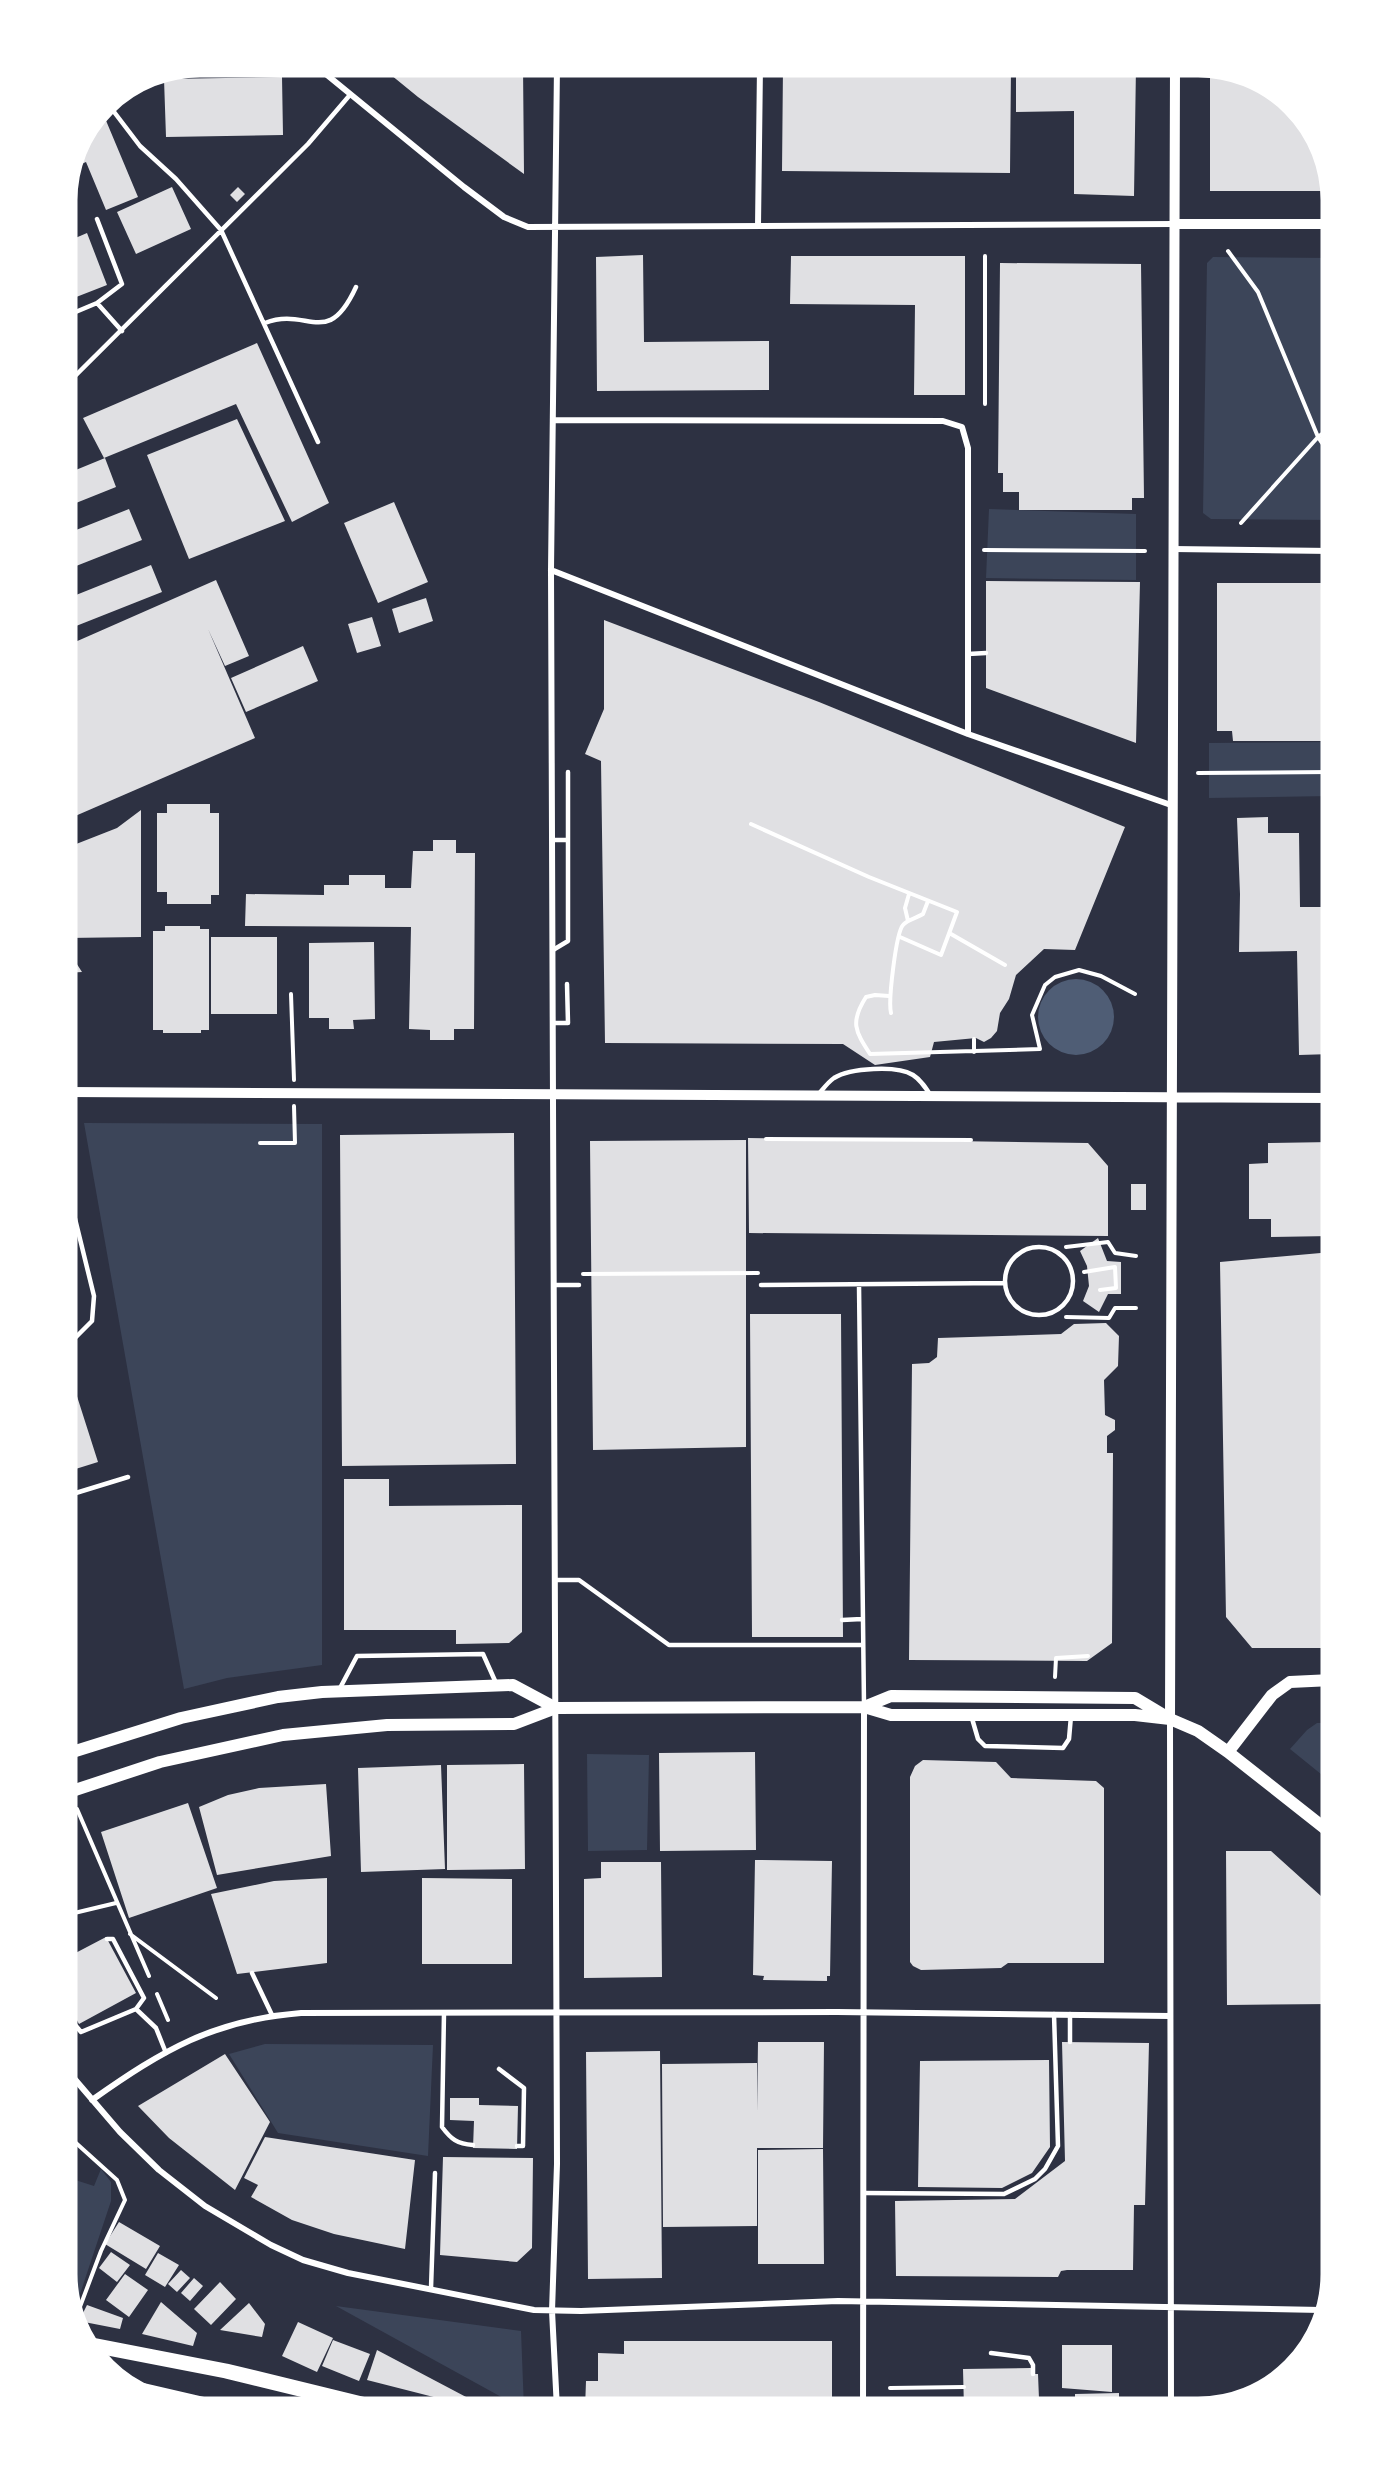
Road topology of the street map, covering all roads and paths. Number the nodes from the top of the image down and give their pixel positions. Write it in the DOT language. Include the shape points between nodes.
graph roads {
  1 [pos="327,76"];
  2 [pos="557,76"];
  3 [pos="760,77"];
  4 [pos="1175,77"];
  5 [pos="349,96"];
  6 [pos="114,112"];
  7 [pos="97,219"];
  8 [pos="1175,224"];
  9 [pos="1322,224"];
  10 [pos="758,226"];
  11 [pos="555,227"];
  12 [pos="221,230"];
  13 [pos="1228,251"];
  14 [pos="985,256"];
  15 [pos="356,287"];
  16 [pos="97,303"];
  17 [pos="77,311"];
  18 [pos="264,323"];
  19 [pos="122,331"];
  20 [pos="77,374"];
  21 [pos="985,404"];
  22 [pos="553,420"];
  23 [pos="1322,434"];
  24 [pos="1318,437"];
  25 [pos="318,442"];
  26 [pos="1322,443"];
  27 [pos="1241,523"];
  28 [pos="1173,549"];
  29 [pos="984,550"];
  30 [pos="1145,551"];
  31 [pos="1322,551"];
  32 [pos="551,570"];
  33 [pos="986,653"];
  34 [pos="968,654"];
  35 [pos="968,734"];
  36 [pos="568,772"];
  37 [pos="1322,772"];
  38 [pos="1198,773"];
  39 [pos="1171,805"];
  40 [pos="751,824"];
  41 [pos="552,840"];
  42 [pos="568,840"];
  43 [pos="909,894"];
  44 [pos="928,901"];
  45 [pos="908,921"];
  46 [pos="951,934"];
  47 [pos="900,937"];
  48 [pos="553,950"];
  49 [pos="1005,965"];
  50 [pos="567,984"];
  51 [pos="291,994"];
  52 [pos="1135,994"];
  53 [pos="889,996"];
  54 [pos="891,1013"];
  55 [pos="553,1023"];
  56 [pos="292,1037"];
  57 [pos="974,1038"];
  58 [pos="974,1052"];
  59 [pos="77,1092"];
  60 [pos="553,1094"];
  61 [pos="817,1096"];
  62 [pos="931,1096"];
  63 [pos="1170,1097"];
  64 [pos="1322,1098"];
  65 [pos="766,1138"];
  66 [pos="971,1140"];
  67 [pos="260,1143"];
  68 [pos="295,1143"];
  69 [pos="77,1225"];
  70 [pos="1066,1246"];
  71 [pos="1136,1256"];
  72 [pos="769,1272"];
  73 [pos="1084,1272"];
  74 [pos="579,1274"];
  75 [pos="1004,1283"];
  76 [pos="761,1284"];
  77 [pos="554,1285"];
  78 [pos="579,1285"];
  79 [pos="859,1285"];
  80 [pos="1100,1290"];
  81 [pos="1136,1308"];
  82 [pos="1066,1317"];
  83 [pos="76,1337"];
  84 [pos="128,1477"];
  85 [pos="76,1493"];
  86 [pos="555,1580"];
  87 [pos="862,1619"];
  88 [pos="842,1620"];
  89 [pos="862,1645"];
  90 [pos="1088,1656"];
  91 [pos="1056,1677"];
  92 [pos="1322,1680"];
  93 [pos="497,1686"];
  94 [pos="339,1691"];
  95 [pos="864,1707"];
  96 [pos="556,1708"];
  97 [pos="971,1715"];
  98 [pos="1071,1715"];
  99 [pos="1170,1719"];
  100 [pos="76,1751"];
  101 [pos="1228,1752"];
  102 [pos="76,1790"];
  103 [pos="77,1809"];
  104 [pos="1322,1826"];
  105 [pos="116,1904"];
  106 [pos="76,1914"];
  107 [pos="129,1934"];
  108 [pos="107,1939"];
  109 [pos="252,1972"];
  110 [pos="149,1977"];
  111 [pos="154,1988"];
  112 [pos="216,1998"];
  113 [pos="136,2009"];
  114 [pos="863,2012"];
  115 [pos="444,2013"];
  116 [pos="556,2013"];
  117 [pos="1054,2014"];
  118 [pos="1070,2014"];
  119 [pos="272,2015"];
  120 [pos="1170,2016"];
  121 [pos="168,2020"];
  122 [pos="76,2026"];
  123 [pos="1070,2042"];
  124 [pos="166,2053"];
  125 [pos="499,2069"];
  126 [pos="76,2080"];
  127 [pos="92,2100"];
  128 [pos="76,2143"];
  129 [pos="473,2145"];
  130 [pos="517,2146"];
  131 [pos="435,2173"];
  132 [pos="864,2193"];
  133 [pos="431,2288"];
  134 [pos="864,2302"];
  135 [pos="81,2305"];
  136 [pos="1171,2309"];
  137 [pos="552,2310"];
  138 [pos="1316,2310"];
  139 [pos="100,2346"];
  140 [pos="991,2353"];
  141 [pos="1033,2374"];
  142 [pos="964,2387"];
  143 [pos="890,2388"];
  144 [pos="337,2398"];
  145 [pos="556,2398"];
  146 [pos="863,2398"];
  147 [pos="1171,2398"];
  1 -- 5 [label="street"];
  2 -- 11 [label="street"];
  3 -- 10 [label="street"];
  4 -- 8 [label="street"];
  5 -- 11 [label="street" via="504,217 528,227"];
  5 -- 12 [label="lane" via="308,144"];
  6 -- 12 [label="lane" via="140,146 176,179"];
  7 -- 16 [label="lane" via="122,284"];
  8 -- 9 [label="street"];
  8 -- 10 [label="street"];
  8 -- 28 [label="street"];
  10 -- 11 [label="street"];
  11 -- 22 [label="street"];
  12 -- 18 [label="lane"];
  12 -- 19 [label="lane"];
  13 -- 24 [label="path" via="1258,292"];
  14 -- 21 [label="path"];
  15 -- 18 [label="lane" via="348,306 332,320 321,324 278,318"];
  16 -- 17 [label="lane"];
  16 -- 19 [label="lane"];
  18 -- 25 [label="lane"];
  19 -- 20 [label="lane"];
  22 -- 32 [label="street"];
  22 -- 34 [label="street" via="943,421 962,427 968,448"];
  23 -- 24 [label="path"];
  24 -- 26 [label="path"];
  24 -- 27 [label="path"];
  28 -- 31 [label="street"];
  28 -- 39 [label="street"];
  29 -- 30 [label="path"];
  32 -- 35 [label="street"];
  32 -- 41 [label="street"];
  33 -- 34 [label="lane"];
  34 -- 35 [label="street"];
  35 -- 39 [label="street"];
  36 -- 42 [label="lane"];
  37 -- 38 [label="path"];
  39 -- 63 [label="street"];
  40 -- 43 [label="path"];
  41 -- 42 [label="lane"];
  41 -- 48 [label="street"];
  42 -- 48 [label="lane" via="568,941"];
  43 -- 44 [label="path"];
  43 -- 45 [label="path" via="905,908"];
  44 -- 45 [label="path" via="923,914"];
  44 -- 46 [label="path" via="957,912"];
  45 -- 47 [label="path" via="900,930"];
  46 -- 47 [label="path" via="940,955"];
  46 -- 49 [label="path"];
  47 -- 53 [label="path"];
  48 -- 55 [label="street"];
  50 -- 55 [label="lane" via="568,1023"];
  51 -- 56 [label="path"];
  52 -- 58 [label="path" via="1101,976 1079,970 1055,977 1045,985 1032,1015 1040,1049"];
  53 -- 54 [label="path"];
  53 -- 58 [label="path" via="866,997 858,1014 856,1032 870,1054"];
  55 -- 60 [label="street"];
  57 -- 58 [label="path"];
  59 -- 60 [label="street"];
  60 -- 61 [label="street"];
  60 -- 77 [label="street"];
  61 -- 62 [label="street"];
  61 -- 62 [label="lane" via="843,1074 878,1069 912,1074"];
  62 -- 63 [label="street"];
  63 -- 64 [label="street"];
  63 -- 99 [label="street"];
  65 -- 66 [label="path"];
  67 -- 68 [label="path"];
  69 -- 83 [label="lane" via="94,1296 92,1321"];
  70 -- 71 [label="path" via="1108,1242 1115,1253"];
  72 -- 74 [label="path"];
  73 -- 80 [label="path" via="1115,1267 1116,1288"];
  75 -- 75 [label="lane" via="1011,1301 1036,1315 1063,1305 1073,1279 1061,1255 1033,1247 1015,1256"];
  75 -- 79 [label="lane"];
  76 -- 79 [label="lane"];
  77 -- 78 [label="lane"];
  77 -- 86 [label="street"];
  79 -- 87 [label="lane"];
  81 -- 82 [label="path" via="1115,1308 1109,1318"];
  84 -- 85 [label="lane"];
  86 -- 89 [label="lane" via="579,1580 669,1645"];
  86 -- 96 [label="street"];
  87 -- 88 [label="lane"];
  87 -- 89 [label="lane"];
  89 -- 95 [label="lane"];
  90 -- 91 [label="path" via="1056,1658"];
  92 -- 101 [label="main road" via="1290,1682 1272,1695"];
  93 -- 94 [label="main road"];
  93 -- 94 [label="lane" via="483,1654 357,1656"];
  93 -- 96 [label="main road" via="513,1685"];
  94 -- 100 [label="main road" via="233,1705"];
  95 -- 96 [label="main road"];
  95 -- 97 [label="main road" via="891,1716"];
  95 -- 99 [label="main road" via="891,1696 1135,1698"];
  95 -- 114 [label="street"];
  96 -- 102 [label="main road" via="514,1724 387,1725 273,1737 160,1762"];
  96 -- 116 [label="street"];
  97 -- 98 [label="main road"];
  97 -- 98 [label="lane" via="978,1739 985,1746 1063,1748 1069,1739"];
  98 -- 99 [label="main road"];
  99 -- 101 [label="main road" via="1198,1731"];
  99 -- 120 [label="street"];
  101 -- 104 [label="main road"];
  103 -- 105 [label="path"];
  105 -- 106 [label="path"];
  105 -- 107 [label="path"];
  107 -- 110 [label="path"];
  107 -- 112 [label="path"];
  108 -- 113 [label="lane" via="113,1939 144,1998"];
  109 -- 119 [label="lane"];
  111 -- 121 [label="path"];
  113 -- 122 [label="lane" via="81,2032"];
  113 -- 124 [label="lane" via="156,2028"];
  114 -- 116 [label="street"];
  114 -- 117 [label="street"];
  114 -- 132 [label="street"];
  115 -- 116 [label="street"];
  115 -- 119 [label="street"];
  115 -- 129 [label="lane" via="442,2127 451,2139"];
  116 -- 137 [label="street" via="557,2164"];
  117 -- 118 [label="street"];
  117 -- 132 [label="lane" via="1058,2146 1035,2179 1004,2194"];
  118 -- 120 [label="street"];
  118 -- 123 [label="lane"];
  119 -- 124 [label="street" via="192,2037"];
  120 -- 136 [label="street"];
  124 -- 127 [label="street"];
  125 -- 130 [label="lane" via="524,2088 523,2146"];
  126 -- 127 [label="street"];
  127 -- 133 [label="street" via="138,2151 181,2188 270,2246 348,2273"];
  128 -- 135 [label="path" via="117,2180 125,2200"];
  131 -- 133 [label="lane"];
  132 -- 134 [label="street"];
  133 -- 137 [label="street" via="534,2310"];
  134 -- 136 [label="street"];
  134 -- 137 [label="street"];
  134 -- 146 [label="street"];
  136 -- 138 [label="street"];
  136 -- 147 [label="street"];
  137 -- 145 [label="street"];
  139 -- 144 [label="main road"];
  140 -- 141 [label="lane" via="1029,2358"];
  142 -- 143 [label="path"];
}
